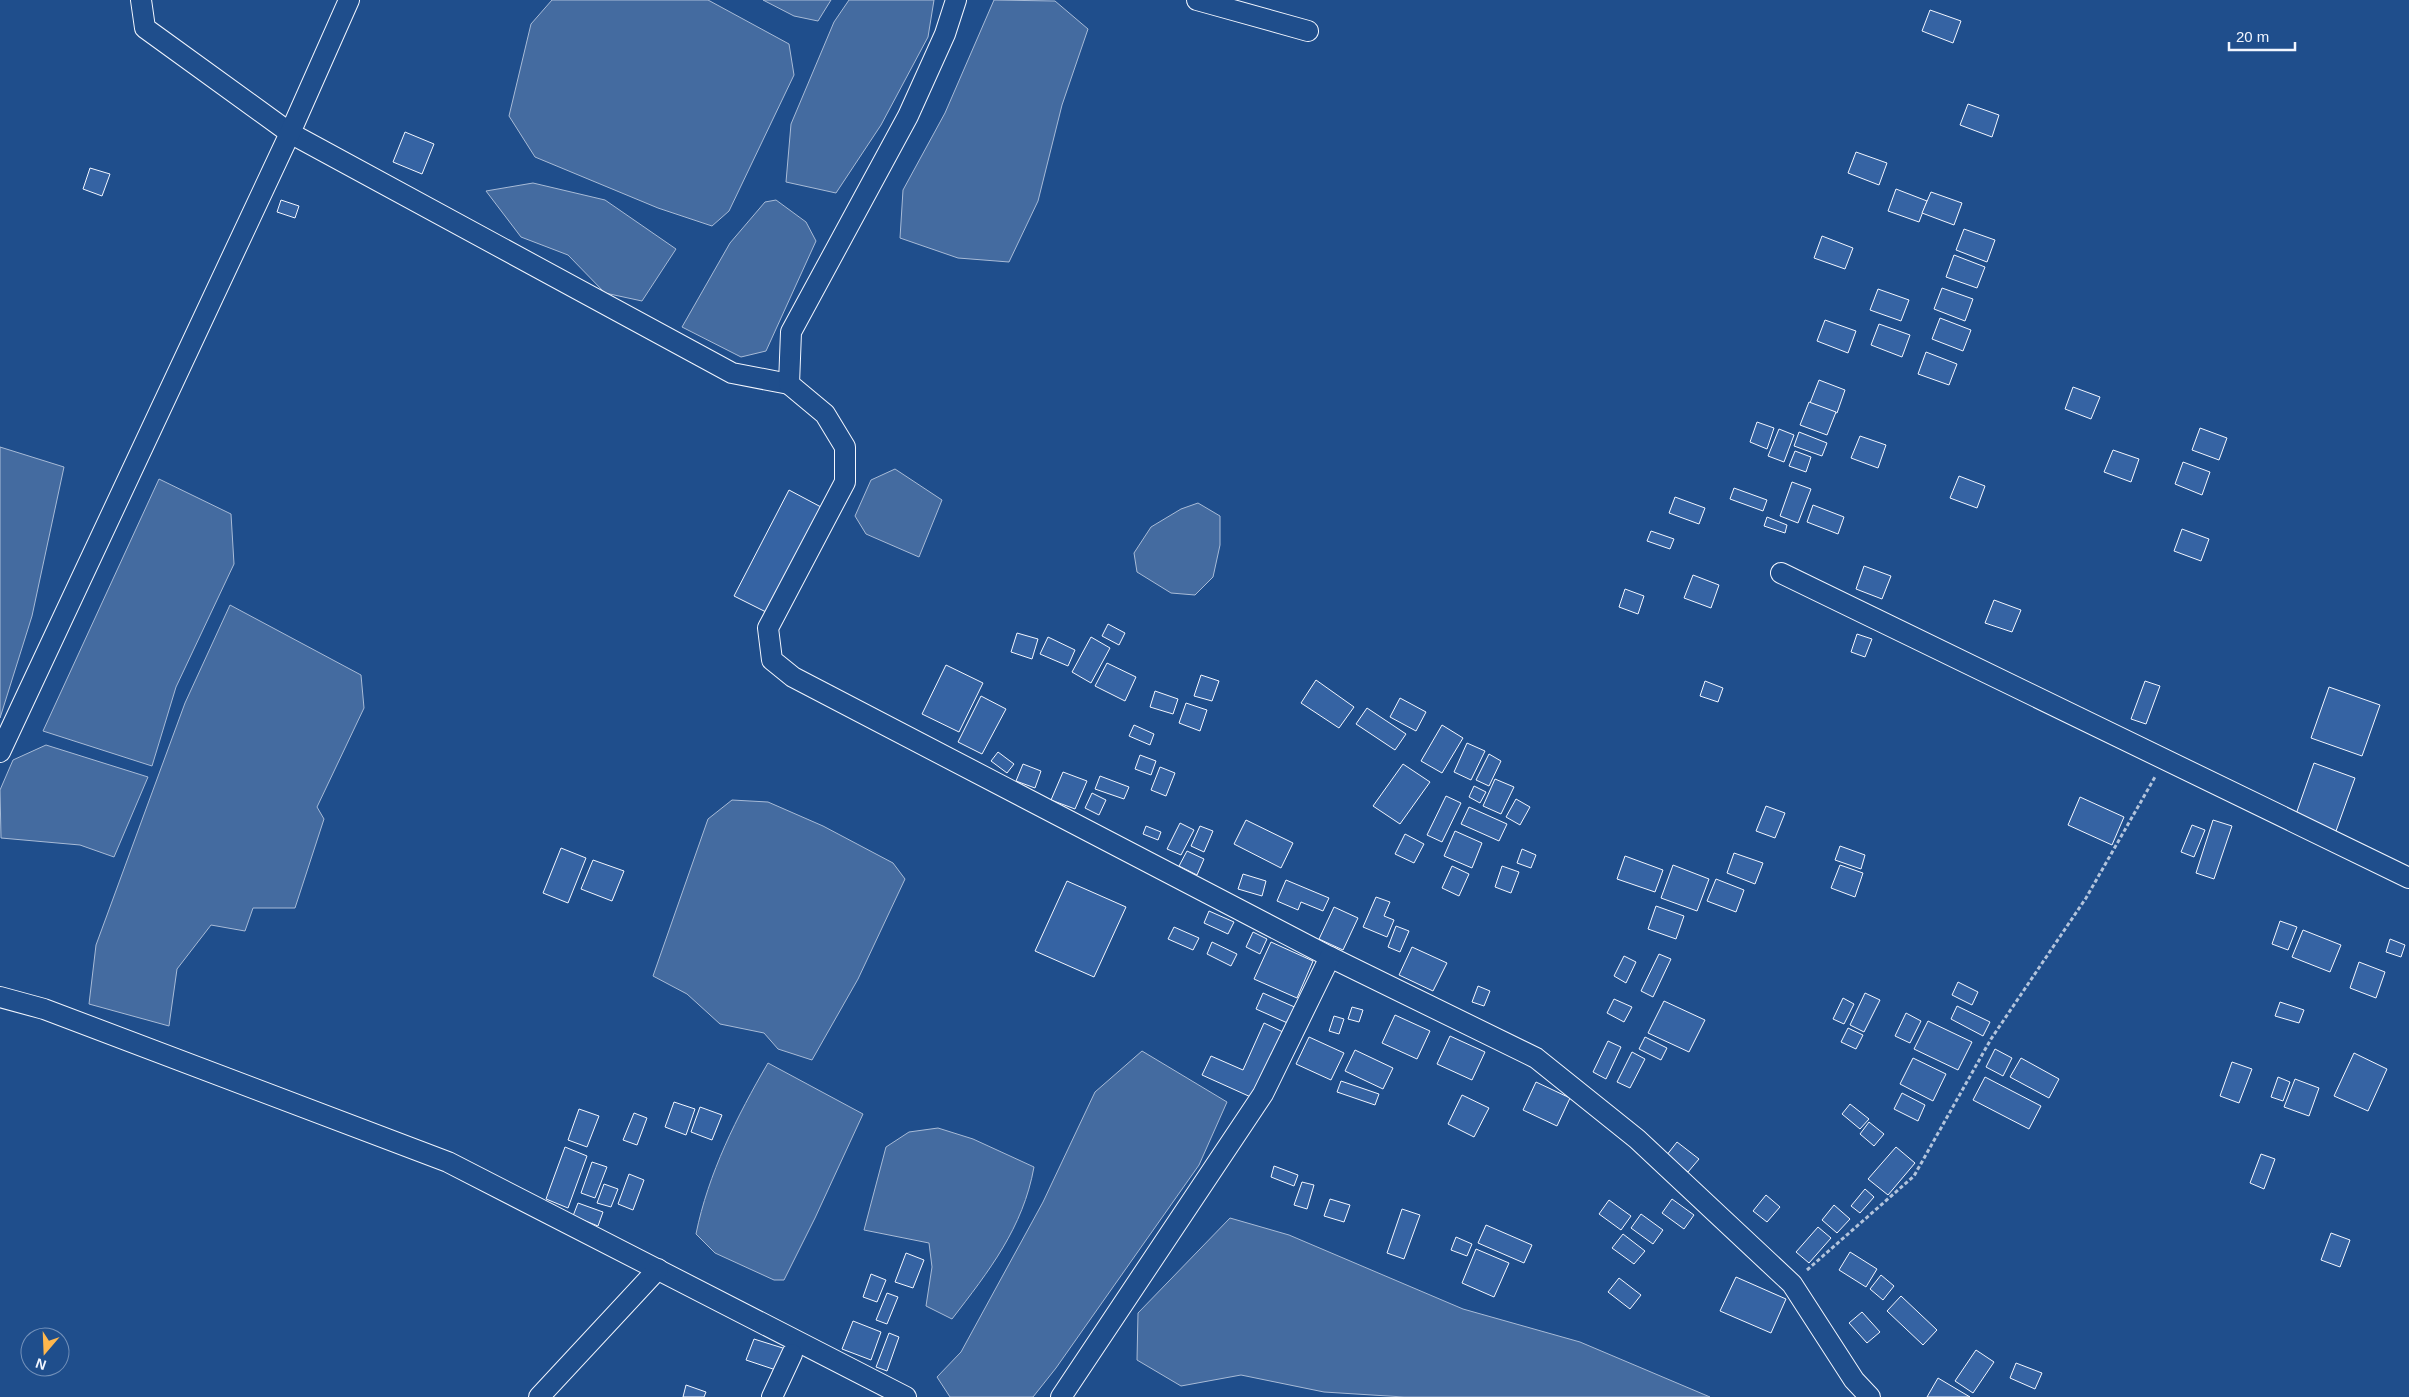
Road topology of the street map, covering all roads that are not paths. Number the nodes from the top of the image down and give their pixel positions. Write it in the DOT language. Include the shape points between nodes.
graph roads {
  1 [pos="140,0"];
  2 [pos="349,0"];
  3 [pos="956,0"];
  4 [pos="1197,0"];
  5 [pos="1308,31"];
  6 [pos="290,133"];
  7 [pos="789,384"];
  8 [pos="1781,573"];
  9 [pos="0,752"];
  10 [pos="2409,878"];
  11 [pos="1330,957"];
  12 [pos="0,997"];
  13 [pos="658,1269"];
  14 [pos="792,1354"];
  15 [pos="539,1397"];
  16 [pos="772,1397"];
  17 [pos="906,1397"];
  18 [pos="1061,1397"];
  19 [pos="1870,1397"];
  1 -- 6 [label="street" via="145,28"];
  2 -- 6 [label="street"];
  3 -- 7 [label="street" via="945,34 908,116 791,332"];
  4 -- 5 [label="street"];
  6 -- 7 [label="street" via="732,373"];
  6 -- 9 [label="street"];
  7 -- 11 [label="street" via="825,414 845,447 845,482 768,628 772,660 793,677"];
  8 -- 10 [label="street"];
  11 -- 18 [label="street" via="1263,1094"];
  11 -- 19 [label="street" via="1536,1058 1637,1139 1792,1284 1854,1380"];
  12 -- 13 [label="street" via="44,1009 448,1162"];
  13 -- 15 [label="street"];
  13 -- 17 [label="street"];
  14 -- 16 [label="street"];
}
